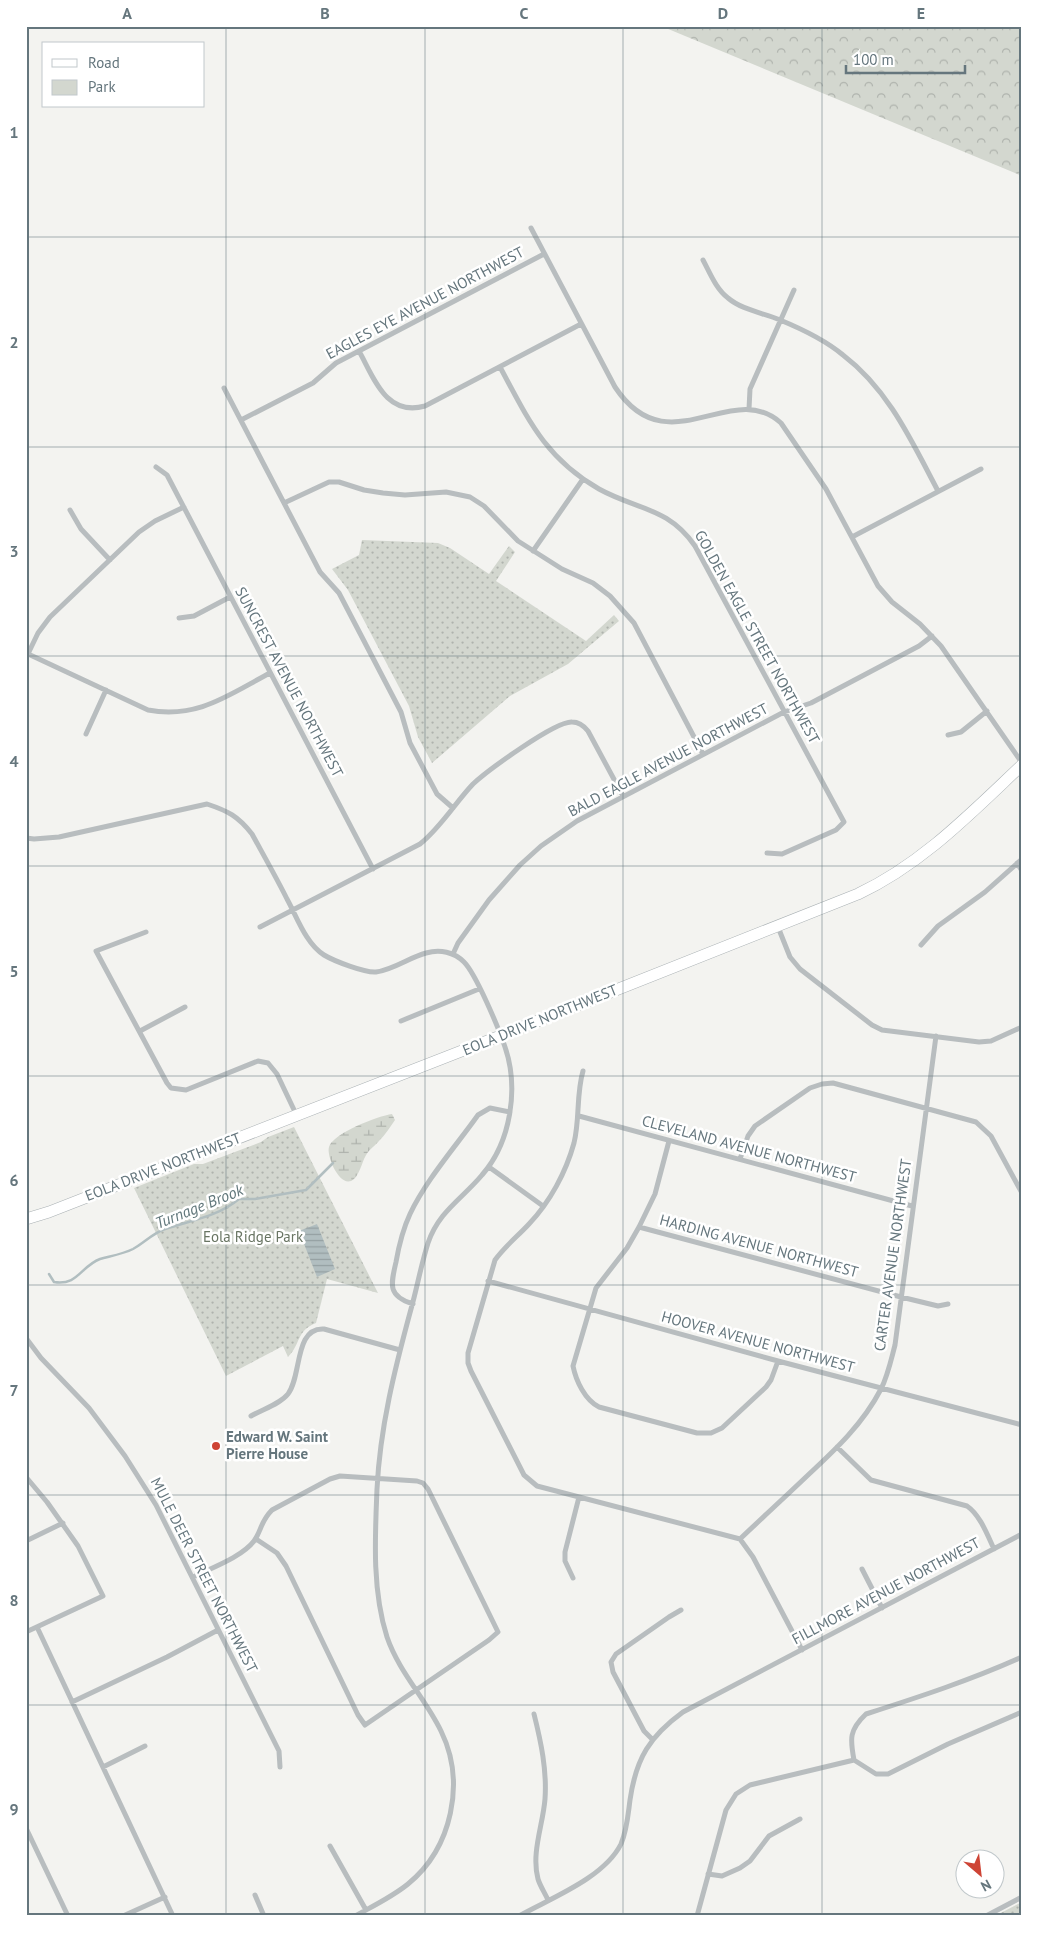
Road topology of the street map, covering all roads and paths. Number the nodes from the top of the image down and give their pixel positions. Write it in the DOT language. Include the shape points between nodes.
graph roads {
  1 [pos="530,228"];
  2 [pos="544,254"];
  3 [pos="703,260"];
  4 [pos="794,290"];
  5 [pos="781,320"];
  6 [pos="582,324"];
  7 [pos="359,351"];
  8 [pos="500,367"];
  9 [pos="224,388"];
  10 [pos="749,409"];
  11 [pos="241,420"];
  12 [pos="156,467"];
  13 [pos="981,469"];
  14 [pos="583,479"];
  15 [pos="938,491"];
  16 [pos="284,504"];
  17 [pos="184,506"];
  18 [pos="70,510"];
  19 [pos="852,537"];
  20 [pos="533,551"];
  21 [pos="110,560"];
  22 [pos="230,597"];
  23 [pos="179,618"];
  24 [pos="932,636"];
  25 [pos="27,655"];
  26 [pos="270,673"];
  27 [pos="106,690"];
  28 [pos="987,711"];
  29 [pos="784,712"];
  30 [pos="86,734"];
  31 [pos="948,735"];
  32 [pos="703,754"];
  33 [pos="1022,764"];
  34 [pos="623,796"];
  35 [pos="453,808"];
  36 [pos="26,838"];
  37 [pos="767,853"];
  38 [pos="1020,861"];
  39 [pos="373,869"];
  40 [pos="1022,871"];
  41 [pos="293,910"];
  42 [pos="777,926"];
  43 [pos="260,927"];
  44 [pos="146,932"];
  45 [pos="922,945"];
  46 [pos="453,954"];
  47 [pos="479,989"];
  48 [pos="185,1007"];
  49 [pos="401,1020"];
  50 [pos="1022,1027"];
  51 [pos="140,1031"];
  52 [pos="500,1036"];
  53 [pos="936,1036"];
  54 [pos="583,1071"];
  55 [pos="926,1108"];
  56 [pos="510,1112"];
  57 [pos="296,1115"];
  58 [pos="579,1116"];
  59 [pos="669,1141"];
  60 [pos="740,1160"];
  61 [pos="489,1166"];
  62 [pos="1022,1193"];
  63 [pos="543,1206"];
  64 [pos="912,1206"];
  65 [pos="26,1219"];
  66 [pos="639,1227"];
  67 [pos="488,1281"];
  68 [pos="901,1297"];
  69 [pos="412,1304"];
  70 [pos="948,1304"];
  71 [pos="589,1309"];
  72 [pos="26,1338"];
  73 [pos="400,1350"];
  74 [pos="778,1361"];
  75 [pos="881,1388"];
  76 [pos="251,1416"];
  77 [pos="1021,1424"];
  78 [pos="837,1447"];
  79 [pos="26,1477"];
  80 [pos="377,1478"];
  81 [pos="579,1497"];
  82 [pos="63,1523"];
  83 [pos="1022,1534"];
  84 [pos="256,1539"];
  85 [pos="740,1539"];
  86 [pos="26,1541"];
  87 [pos="994,1549"];
  88 [pos="862,1568"];
  89 [pos="193,1577"];
  90 [pos="573,1578"];
  91 [pos="882,1608"];
  92 [pos="681,1610"];
  93 [pos="37,1627"];
  94 [pos="218,1630"];
  95 [pos="26,1632"];
  96 [pos="802,1650"];
  97 [pos="1021,1657"];
  98 [pos="415,1691"];
  99 [pos="72,1702"];
  100 [pos="1022,1712"];
  101 [pos="534,1714"];
  102 [pos="652,1740"];
  103 [pos="145,1746"];
  104 [pos="854,1760"];
  105 [pos="102,1767"];
  106 [pos="280,1767"];
  107 [pos="800,1819"];
  108 [pos="26,1828"];
  109 [pos="33,1844"];
  110 [pos="330,1846"];
  111 [pos="26,1847"];
  112 [pos="708,1874"];
  113 [pos="255,1895"];
  114 [pos="165,1897"];
  115 [pos="1022,1897"];
  116 [pos="548,1900"];
  117 [pos="366,1910"];
  118 [pos="68,1916"];
  119 [pos="123,1916"];
  120 [pos="173,1916"];
  121 [pos="264,1916"];
  122 [pos="356,1916"];
  123 [pos="519,1916"];
  124 [pos="697,1916"];
  125 [pos="986,1916"];
  1 -- 2 [label="street"];
  2 -- 6 [label="street"];
  2 -- 7 [label="street, EAGLES EYE AVENUE NORTHWEST"];
  3 -- 5 [label="street" via="713,280 729,299"];
  4 -- 5 [label="street"];
  5 -- 10 [label="street" via="750,389"];
  5 -- 15 [label="street" via="822,340 844,355 872,382 898,416"];
  6 -- 8 [label="street"];
  6 -- 10 [label="street" via="622,398 641,415 666,423"];
  7 -- 8 [label="street" via="383,394 405,408 425,406"];
  7 -- 11 [label="street, EAGLES EYE AVENUE NORTHWEST" via="336,363 313,383"];
  8 -- 14 [label="street, GOLDEN EAGLE STREET NORTHWEST" via="532,426 560,460"];
  9 -- 11 [label="street"];
  10 -- 19 [label="street" via="772,415 781,423 826,489"];
  11 -- 16 [label="street"];
  12 -- 17 [label="street, SUNCREST AVENUE NORTHWEST" via="168,475"];
  13 -- 15 [label="street"];
  14 -- 20 [label="street"];
  14 -- 29 [label="street, GOLDEN EAGLE STREET NORTHWEST" via="662,514 689,537"];
  15 -- 19 [label="street"];
  16 -- 20 [label="street" via="329,482 405,495 458,494 484,506 518,541"];
  16 -- 35 [label="street" via="320,572 339,593 401,712 410,743 437,794"];
  17 -- 21 [label="street" via="139,532"];
  17 -- 22 [label="street, SUNCREST AVENUE NORTHWEST"];
  18 -- 21 [label="street" via="81,530"];
  19 -- 24 [label="street" via="878,586"];
  20 -- 32 [label="street" via="592,583 610,596 634,623"];
  21 -- 25 [label="street" via="50,617"];
  22 -- 23 [label="street" via="194,616"];
  22 -- 26 [label="street, SUNCREST AVENUE NORTHWEST"];
  24 -- 28 [label="street"];
  24 -- 29 [label="street, BALD EAGLE AVENUE NORTHWEST" via="830,694"];
  25 -- 27 [label="street"];
  26 -- 27 [label="street" via="209,705 179,712 148,710"];
  26 -- 39 [label="street, SUNCREST AVENUE NORTHWEST"];
  27 -- 30 [label="street"];
  28 -- 31 [label="street" via="961,732"];
  28 -- 33 [label="street"];
  29 -- 32 [label="street, BALD EAGLE AVENUE NORTHWEST"];
  29 -- 37 [label="street, GOLDEN EAGLE STREET NORTHWEST" via="844,822 836,830 782,854"];
  32 -- 34 [label="street, BALD EAGLE AVENUE NORTHWEST"];
  33 -- 42 [label="main road, EOLA DRIVE NORTHWEST" via="939,842 901,870 858,894"];
  34 -- 35 [label="street" via="588,731 578,723 566,723 514,752 474,784"];
  34 -- 46 [label="street, BALD EAGLE AVENUE NORTHWEST" via="560,832 520,865 489,900"];
  35 -- 39 [label="street" via="420,844"];
  36 -- 41 [label="street" via="59,837 207,804 242,821"];
  38 -- 40 [label="street"];
  38 -- 45 [label="street" via="985,892 938,926"];
  39 -- 41 [label="street"];
  41 -- 43 [label="street"];
  41 -- 46 [label="street" via="310,942 321,953 364,970 379,971 438,950"];
  42 -- 52 [label="main road, EOLA DRIVE NORTHWEST"];
  42 -- 53 [label="street" via="790,957 800,969 872,1025 882,1030"];
  44 -- 51 [label="street" via="96,951"];
  46 -- 47 [label="street" via="468,966"];
  47 -- 49 [label="street"];
  47 -- 52 [label="street"];
  48 -- 51 [label="street"];
  50 -- 53 [label="street" via="991,1041"];
  51 -- 57 [label="street" via="171,1088 186,1090 258,1061 268,1063 277,1074"];
  52 -- 56 [label="street" via="512,1082"];
  52 -- 57 [label="main road, EOLA DRIVE NORTHWEST"];
  53 -- 55 [label="street, CARTER AVENUE NORTHWEST"];
  54 -- 58 [label="street" via="579,1084"];
  55 -- 60 [label="street" via="833,1083 822,1084 810,1088 755,1126"];
  55 -- 62 [label="street" via="984,1127"];
  55 -- 64 [label="street, CARTER AVENUE NORTHWEST"];
  56 -- 61 [label="street" via="502,1140"];
  56 -- 69 [label="street" via="490,1108 478,1115 410,1214 401,1238 392,1285 399,1298"];
  57 -- 65 [label="main road, EOLA DRIVE NORTHWEST"];
  58 -- 59 [label="street, CLEVELAND AVENUE NORTHWEST"];
  58 -- 63 [label="street" via="566,1167"];
  59 -- 60 [label="street, CLEVELAND AVENUE NORTHWEST"];
  59 -- 66 [label="street" via="655,1194"];
  60 -- 64 [label="street, CLEVELAND AVENUE NORTHWEST"];
  61 -- 63 [label="street"];
  61 -- 69 [label="street" via="449,1207 434,1231"];
  63 -- 67 [label="street" via="495,1260"];
  64 -- 68 [label="street, CARTER AVENUE NORTHWEST"];
  66 -- 68 [label="street, HARDING AVENUE NORTHWEST"];
  66 -- 71 [label="street" via="596,1288"];
  67 -- 71 [label="street, HOOVER AVENUE NORTHWEST"];
  67 -- 81 [label="street" via="468,1353 471,1371 524,1475 537,1486"];
  68 -- 70 [label="street, HARDING AVENUE NORTHWEST" via="938,1306"];
  68 -- 75 [label="street, CARTER AVENUE NORTHWEST" via="895,1345"];
  69 -- 73 [label="street"];
  71 -- 74 [label="street, HOOVER AVENUE NORTHWEST"];
  71 -- 74 [label="street" via="573,1366 588,1398 599,1407 696,1433 711,1433 722,1428 766,1387"];
  72 -- 89 [label="street, MULE DEER STREET NORTHWEST" via="89,1408 125,1456 156,1506"];
  73 -- 76 [label="street" via="324,1329 314,1330 305,1338 292,1387 287,1394"];
  73 -- 80 [label="street" via="382,1429"];
  74 -- 75 [label="street, HOOVER AVENUE NORTHWEST"];
  75 -- 77 [label="street, HOOVER AVENUE NORTHWEST"];
  75 -- 78 [label="street, CARTER AVENUE NORTHWEST" via="868,1412"];
  78 -- 85 [label="street, CARTER AVENUE NORTHWEST"];
  78 -- 87 [label="street" via="871,1480 973,1510"];
  79 -- 82 [label="street"];
  80 -- 84 [label="street" via="340,1476 330,1479 272,1510 264,1518"];
  80 -- 98 [label="street" via="375,1522 379,1602 392,1648"];
  80 -- 98 [label="street" via="417,1481 428,1489 498,1632"];
  81 -- 85 [label="street"];
  81 -- 90 [label="street" via="565,1552"];
  82 -- 86 [label="street"];
  82 -- 93 [label="street" via="84,1555 103,1596"];
  83 -- 87 [label="street, FILLMORE AVENUE NORTHWEST"];
  84 -- 89 [label="street" via="242,1551"];
  84 -- 98 [label="street" via="277,1553 286,1566 365,1725"];
  85 -- 96 [label="street" via="753,1557"];
  87 -- 91 [label="street, FILLMORE AVENUE NORTHWEST"];
  88 -- 91 [label="street"];
  89 -- 94 [label="street, MULE DEER STREET NORTHWEST"];
  91 -- 96 [label="street, FILLMORE AVENUE NORTHWEST"];
  92 -- 102 [label="street" via="616,1654 611,1662 612,1672"];
  93 -- 95 [label="street"];
  93 -- 99 [label="street"];
  94 -- 99 [label="street"];
  94 -- 106 [label="street, MULE DEER STREET NORTHWEST" via="279,1752"];
  96 -- 102 [label="street, FILLMORE AVENUE NORTHWEST" via="683,1712"];
  97 -- 104 [label="street" via="930,1694 866,1714 852,1732 850,1741"];
  98 -- 117 [label="street" via="442,1732 450,1755 454,1781 450,1817 439,1846 417,1875 400,1890"];
  99 -- 105 [label="street"];
  100 -- 104 [label="street" via="888,1774 876,1774"];
  101 -- 116 [label="street" via="546,1776 535,1864 538,1881"];
  102 -- 116 [label="street, FILLMORE AVENUE NORTHWEST" via="635,1774 627,1827 620,1845 589,1877"];
  103 -- 105 [label="street"];
  104 -- 112 [label="street" via="750,1785 736,1794 726,1810"];
  105 -- 114 [label="street"];
  107 -- 112 [label="street" via="769,1836 750,1861 740,1868 722,1876"];
  108 -- 109 [label="street"];
  109 -- 111 [label="street"];
  109 -- 118 [label="street"];
  110 -- 117 [label="street"];
  112 -- 124 [label="street"];
  113 -- 121 [label="street"];
  114 -- 119 [label="street"];
  114 -- 120 [label="street"];
  115 -- 125 [label="street"];
  116 -- 123 [label="street, FILLMORE AVENUE NORTHWEST"];
  117 -- 122 [label="street"];
}
